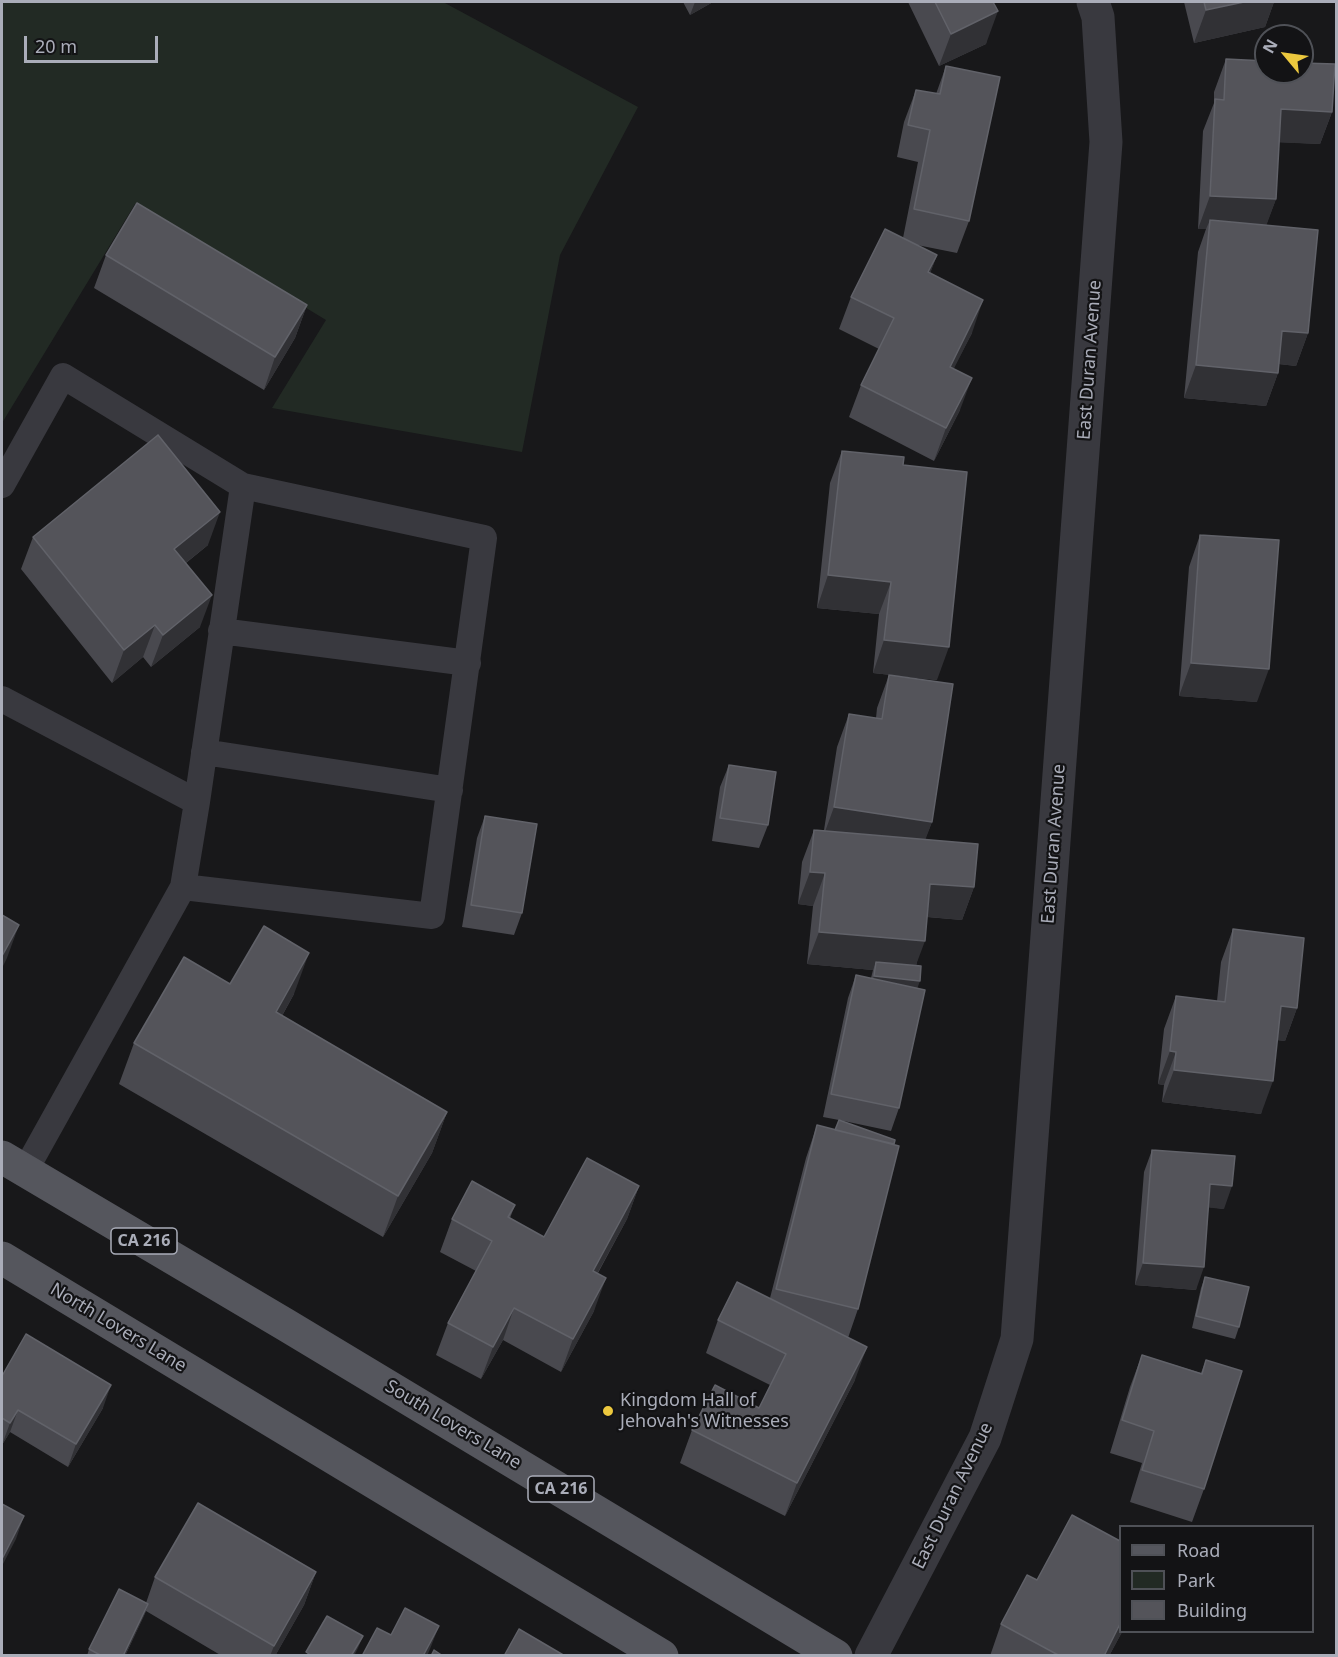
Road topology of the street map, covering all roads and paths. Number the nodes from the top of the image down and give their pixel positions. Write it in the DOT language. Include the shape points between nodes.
graph roads {
  1 [pos="1093,2"];
  2 [pos="2,485"];
  3 [pos="243,486"];
  4 [pos="221,631"];
  5 [pos="468,663"];
  6 [pos="2,699"];
  7 [pos="204,752"];
  8 [pos="450,790"];
  9 [pos="197,802"];
  10 [pos="183,887"];
  11 [pos="14,1164"];
  12 [pos="2,1258"];
  13 [pos="662,1656"];
  14 [pos="836,1656"];
  15 [pos="871,1656"];
  1 -- 15 [label="street, East Duran Avenue" via="1098,17 1106,142 1017,1339 985,1438"];
  2 -- 3 [label="lane" via="63,376"];
  3 -- 4 [label="lane"];
  3 -- 5 [label="lane" via="484,538"];
  4 -- 5 [label="lane"];
  4 -- 7 [label="lane"];
  5 -- 8 [label="lane"];
  6 -- 9 [label="lane"];
  7 -- 8 [label="lane"];
  7 -- 9 [label="lane"];
  8 -- 10 [label="lane" via="432,916"];
  9 -- 10 [label="lane"];
  10 -- 11 [label="lane"];
  11 -- 14 [label="main road, South Lovers Lane / CA 216"];
  12 -- 13 [label="main road, North Lovers Lane"];
}
